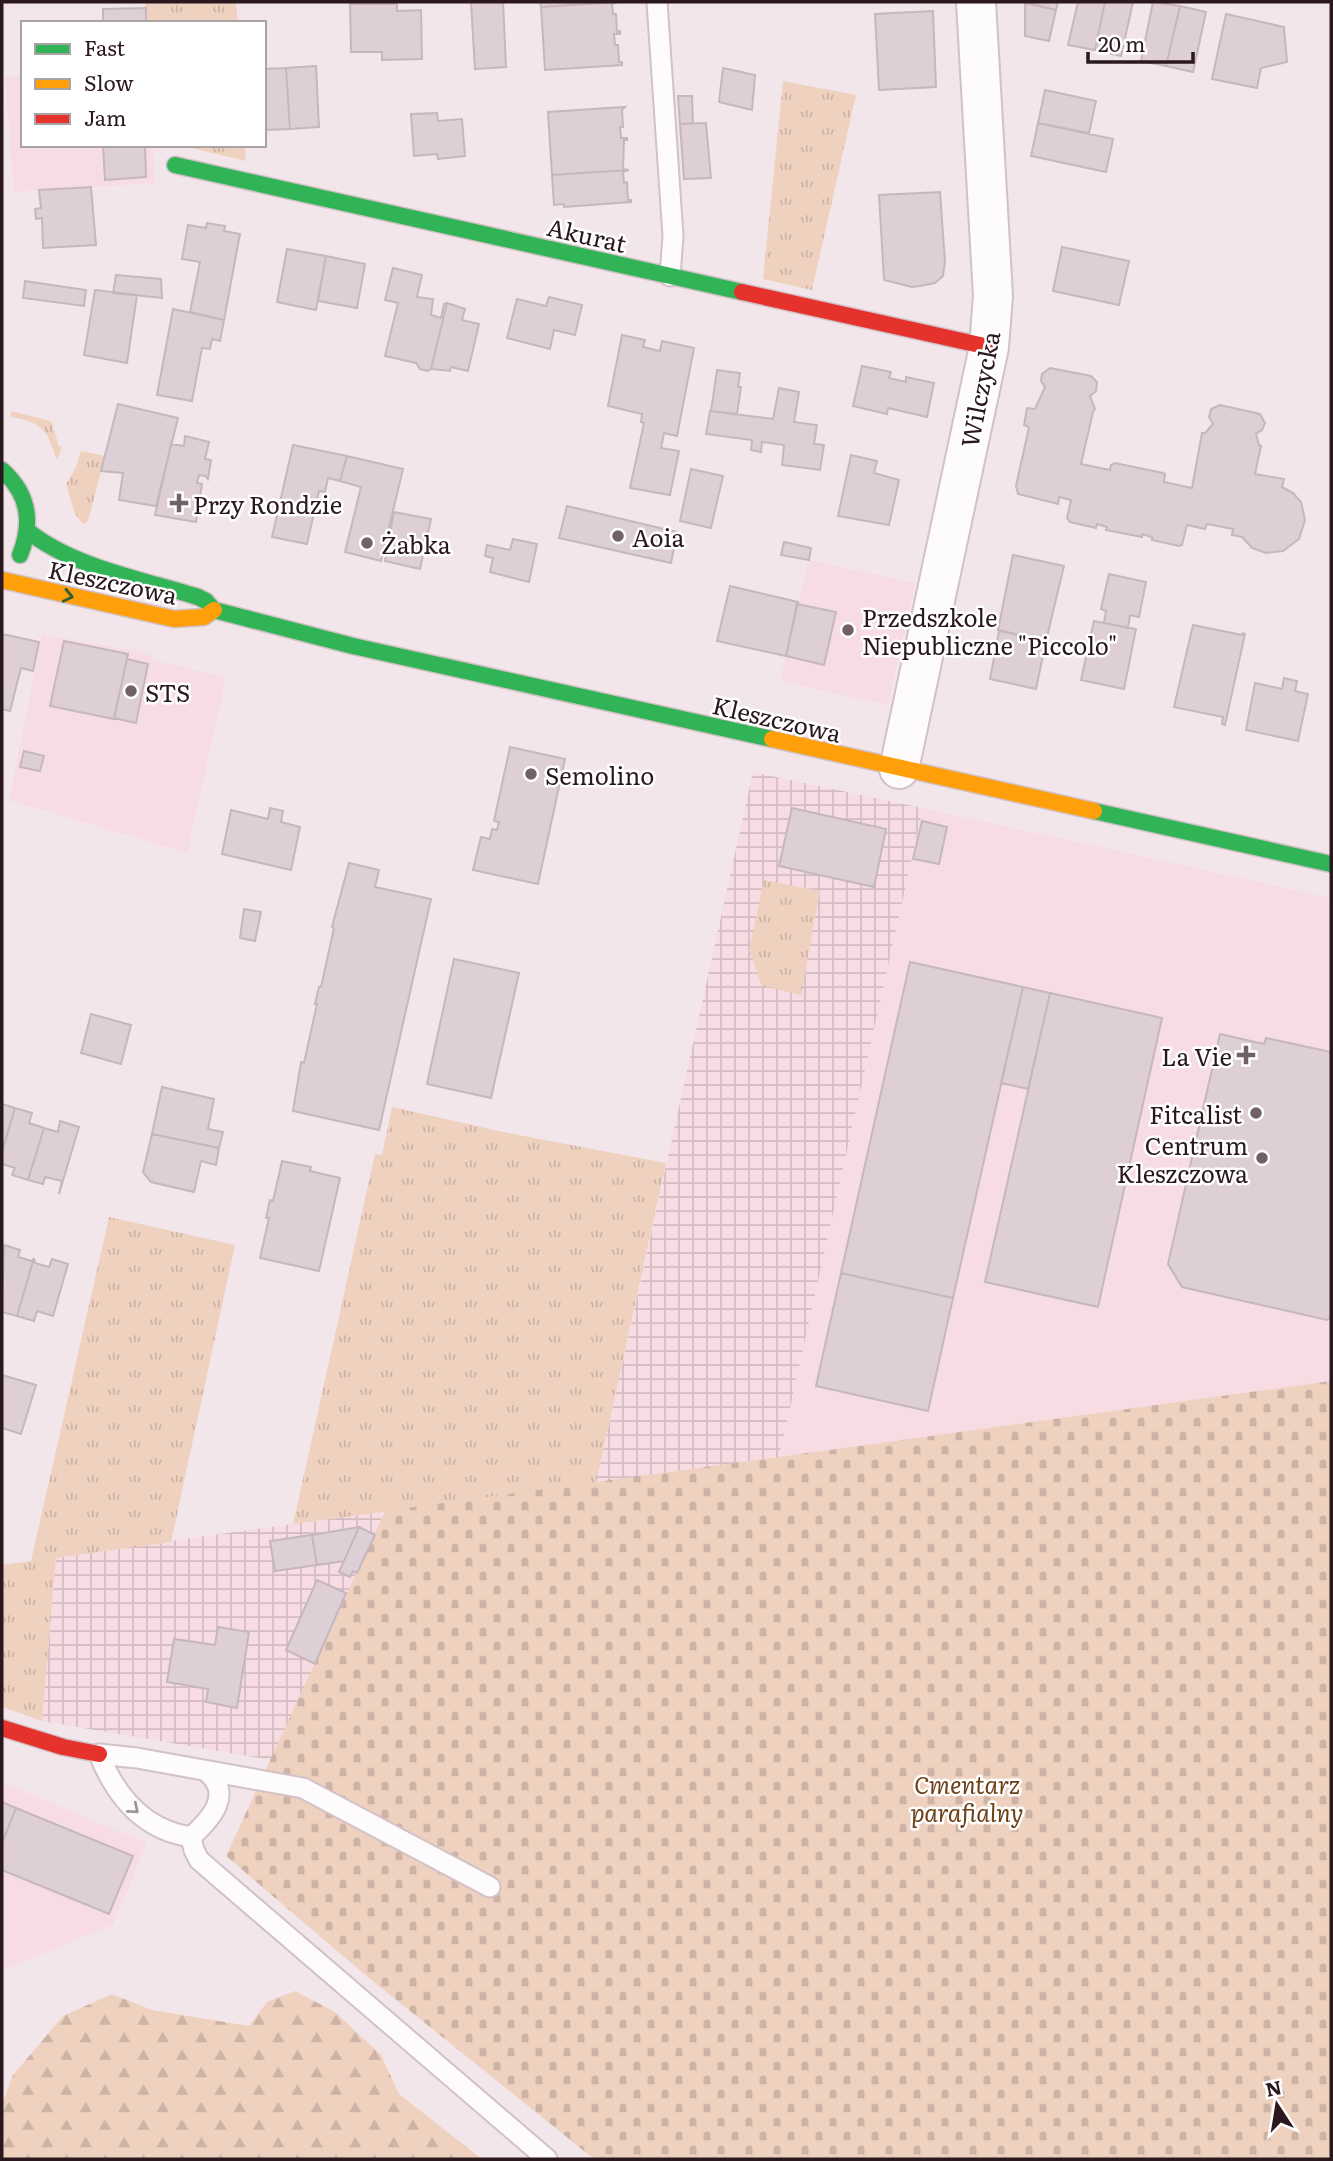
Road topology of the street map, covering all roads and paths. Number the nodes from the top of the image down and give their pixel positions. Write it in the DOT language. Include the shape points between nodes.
graph roads {
  1 [pos="657,2"];
  2 [pos="976,2"];
  3 [pos="175,165"];
  4 [pos="670,276"];
  5 [pos="989,347"];
  6 [pos="2,470"];
  7 [pos="28,531"];
  8 [pos="2,574"];
  9 [pos="2,580"];
  10 [pos="214,610"];
  11 [pos="898,769"];
  12 [pos="1331,864"];
  13 [pos="2,1728"];
  14 [pos="99,1754"];
  15 [pos="206,1771"];
  16 [pos="191,1837"];
  17 [pos="490,1887"];
  18 [pos="547,2159"];
  1 -- 4 [label="lane" via="673,236"];
  2 -- 5 [label="street, Wilczycka" via="993,296"];
  3 -- 4 [label="main road, Akurat"];
  4 -- 5 [label="main road, Akurat"];
  5 -- 11 [label="street, Wilczycka"];
  6 -- 7 [label="main road" via="24,495"];
  7 -- 8 [label="main road" via="19,557"];
  7 -- 10 [label="main road, Kleszczowa" via="52,549 198,597"];
  9 -- 10 [label="main road, Kleszczowa, one-way" via="174,619 204,617"];
  10 -- 11 [label="main road, Kleszczowa" via="353,646"];
  11 -- 12 [label="main road, Kleszczowa"];
  13 -- 14 [label="main road"];
  14 -- 15 [label="lane"];
  14 -- 16 [label="lane, one-way" via="118,1794 133,1809 172,1834"];
  15 -- 16 [label="lane" via="214,1777 219,1805 209,1822"];
  15 -- 17 [label="lane" via="303,1788"];
  16 -- 18 [label="lane" via="199,1860"];
}
